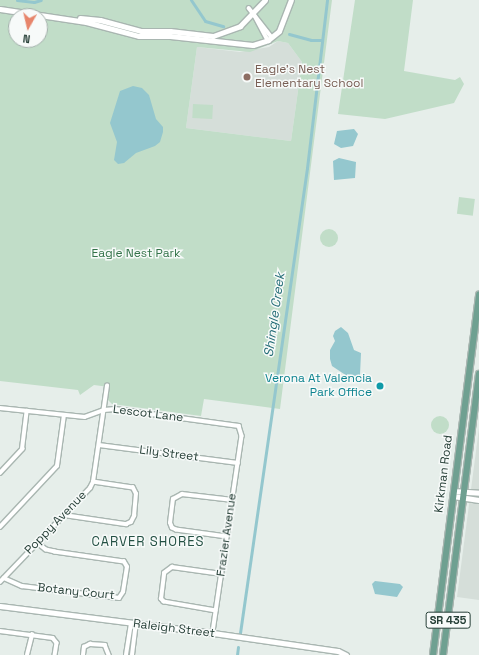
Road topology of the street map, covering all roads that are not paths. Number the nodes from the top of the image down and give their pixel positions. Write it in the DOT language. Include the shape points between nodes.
graph roads {
  1 [pos="265,0"];
  2 [pos="291,0"];
  3 [pos="249,8"];
  4 [pos="0,9"];
  5 [pos="253,13"];
  6 [pos="270,38"];
  7 [pos="208,39"];
  8 [pos="479,295"];
  9 [pos="477,320"];
  10 [pos="479,374"];
  11 [pos="107,386"];
  12 [pos="0,408"];
  13 [pos="104,410"];
  14 [pos="27,411"];
  15 [pos="64,415"];
  16 [pos="242,436"];
  17 [pos="99,445"];
  18 [pos="238,463"];
  19 [pos="0,473"];
  20 [pos="93,482"];
  21 [pos="479,493"];
  22 [pos="453,494"];
  23 [pos="463,495"];
  24 [pos="233,500"];
  25 [pos="479,500"];
  26 [pos="64,515"];
  27 [pos="0,527"];
  28 [pos="227,537"];
  29 [pos="37,543"];
  30 [pos="222,574"];
  31 [pos="4,578"];
  32 [pos="0,582"];
  33 [pos="0,606"];
  34 [pos="216,611"];
  35 [pos="133,623"];
  36 [pos="0,631"];
  37 [pos="213,633"];
  38 [pos="32,635"];
  39 [pos="27,655"];
  40 [pos="55,655"];
  41 [pos="83,655"];
  42 [pos="109,655"];
  43 [pos="126,655"];
  44 [pos="132,655"];
  45 [pos="346,655"];
  46 [pos="433,655"];
  47 [pos="443,655"];
  1 -- 5 [label="street"];
  2 -- 6 [label="street" via="283,25"];
  3 -- 5 [label="street"];
  4 -- 7 [label="street" via="109,25 139,36"];
  5 -- 6 [label="street"];
  5 -- 7 [label="street" via="232,31"];
  6 -- 7 [label="street" via="253,45"];
  8 -- 9 [label="main road, Kirkman Road / SR 435"];
  9 -- 22 [label="main road, Kirkman Road / SR 435"];
  10 -- 23 [label="main road, Kirkman Road / SR 435"];
  11 -- 13 [label="street, Poppy Avenue"];
  12 -- 14 [label="street, Lescot Lane"];
  13 -- 15 [label="street, Lescot Lane" via="92,416"];
  13 -- 16 [label="street, Lescot Lane" via="235,425 241,429"];
  13 -- 17 [label="street, Poppy Avenue"];
  14 -- 15 [label="street, Lescot Lane"];
  14 -- 19 [label="street" via="22,449"];
  15 -- 27 [label="street" via="57,466"];
  16 -- 18 [label="street, Frazier Avenue"];
  17 -- 18 [label="street, Lily Street"];
  17 -- 20 [label="street, Poppy Avenue"];
  18 -- 24 [label="street, Frazier Avenue"];
  20 -- 26 [label="street, Poppy Avenue"];
  20 -- 26 [label="street" via="133,488 136,494 131,522 126,524"];
  21 -- 23 [label="street"];
  22 -- 23 [label="street"];
  22 -- 46 [label="main road, Kirkman Road / SR 435"];
  23 -- 25 [label="street"];
  23 -- 47 [label="main road, Kirkman Road / SR 435"];
  24 -- 28 [label="street, Frazier Avenue"];
  24 -- 28 [label="street" via="182,494 173,499 170,523 172,528"];
  26 -- 29 [label="street, Poppy Avenue"];
  28 -- 30 [label="street, Frazier Avenue"];
  29 -- 31 [label="street, Poppy Avenue"];
  29 -- 31 [label="street, Botany Court" via="46,550 55,552 124,562 127,567 124,592 119,598 112,598 22,586"];
  30 -- 34 [label="street, Frazier Avenue"];
  30 -- 34 [label="street" via="172,567 164,573 161,599 164,602"];
  31 -- 32 [label="street, Poppy Avenue"];
  33 -- 35 [label="street, Raleigh Street"];
  34 -- 37 [label="street, Frazier Avenue"];
  35 -- 37 [label="street, Raleigh Street"];
  35 -- 43 [label="street"];
  35 -- 44 [label="street"];
  36 -- 38 [label="street"];
  37 -- 45 [label="street, Raleigh Street" via="338,651"];
  38 -- 39 [label="street"];
  38 -- 40 [label="street" via="53,638 57,643"];
  41 -- 42 [label="street" via="84,647 90,644 105,645"];
}
